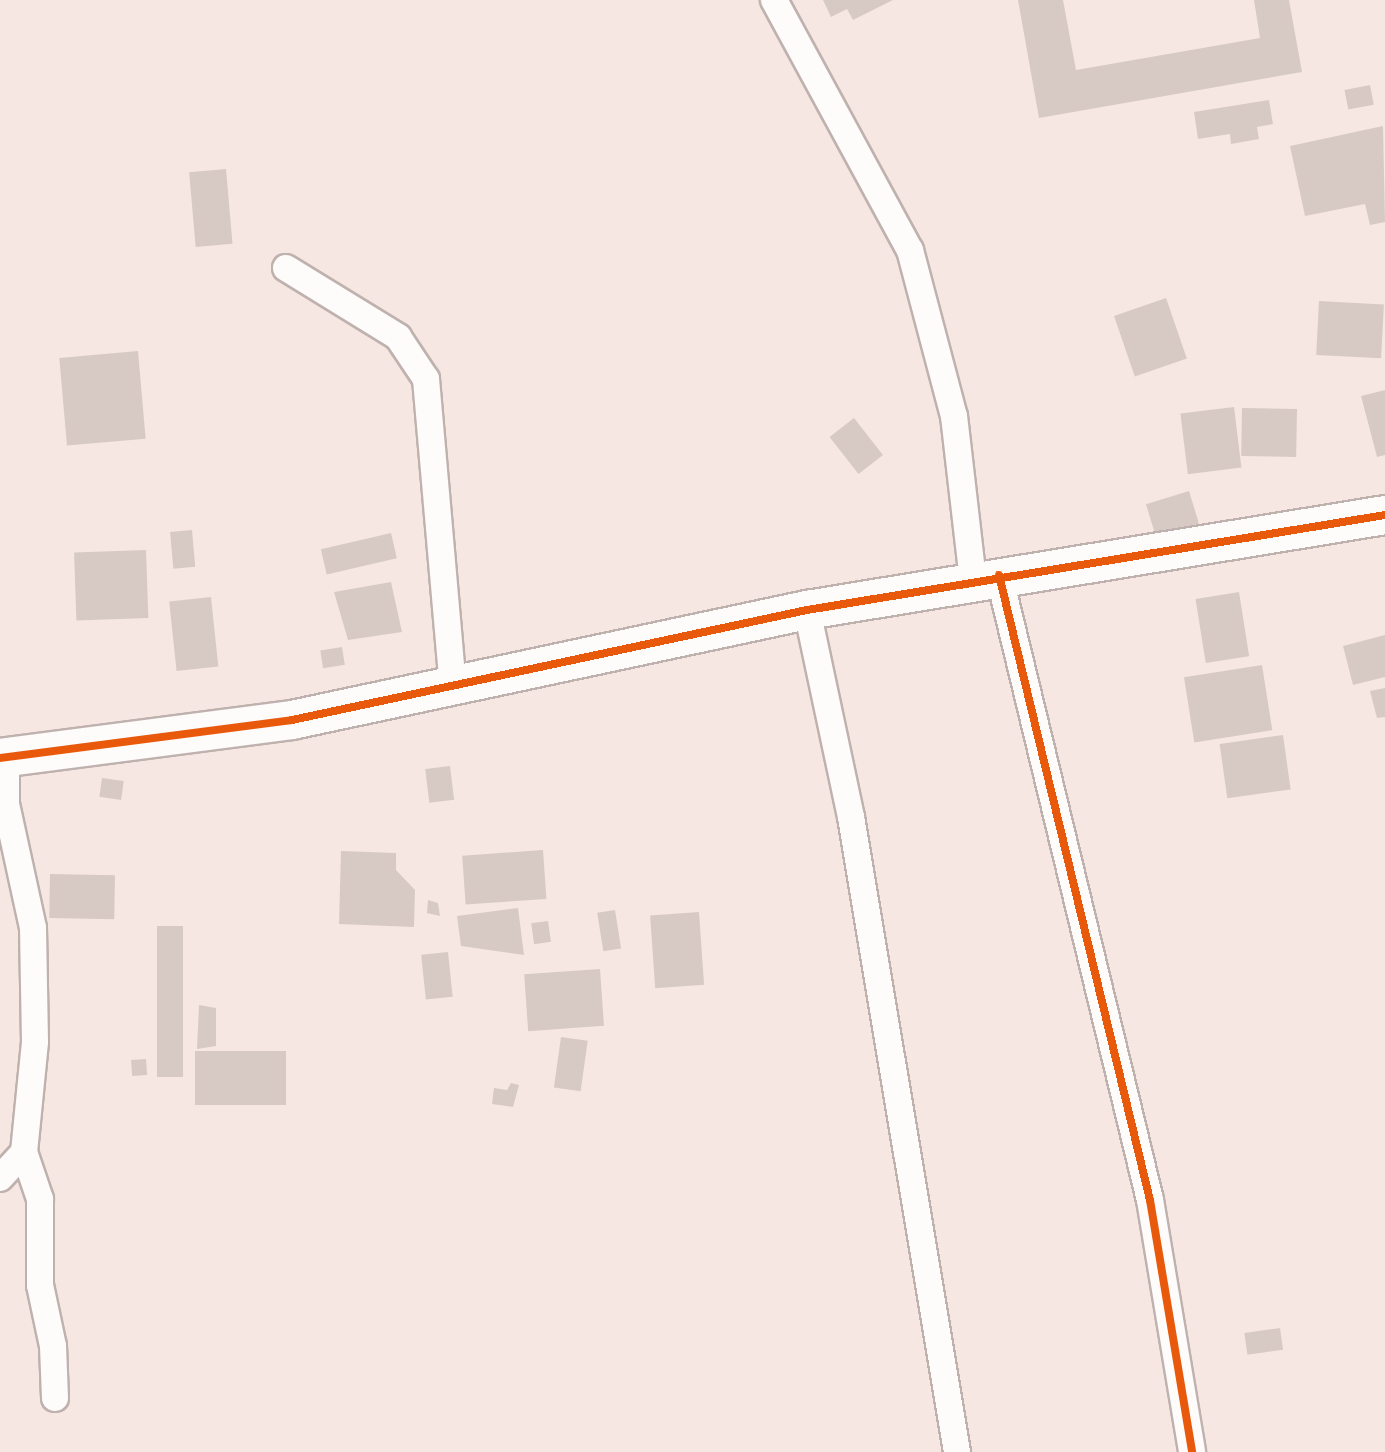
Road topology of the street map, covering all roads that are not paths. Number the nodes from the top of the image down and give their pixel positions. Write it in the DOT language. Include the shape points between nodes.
graph roads {
  1 [pos="774,0"];
  2 [pos="286,268"];
  3 [pos="1385,515"];
  4 [pos="986,577"];
  5 [pos="807,610"];
  6 [pos="453,685"];
  7 [pos="3,758"];
  8 [pos="24,1152"];
  9 [pos="0,1178"];
  10 [pos="55,1398"];
  11 [pos="957,1452"];
  12 [pos="1192,1452"];
  1 -- 4 [label="street" via="910,250 954,416"];
  2 -- 6 [label="street" via="398,337 426,379"];
  3 -- 4 [label="street"];
  4 -- 5 [label="street"];
  4 -- 12 [label="street" via="1150,1200"];
  5 -- 6 [label="street"];
  5 -- 11 [label="street" via="851,817"];
  6 -- 7 [label="street" via="292,720"];
  7 -- 8 [label="street" via="6,804 33,928 35,1042"];
  8 -- 9 [label="street"];
  8 -- 10 [label="street" via="40,1199 40,1285 53,1346"];
}
